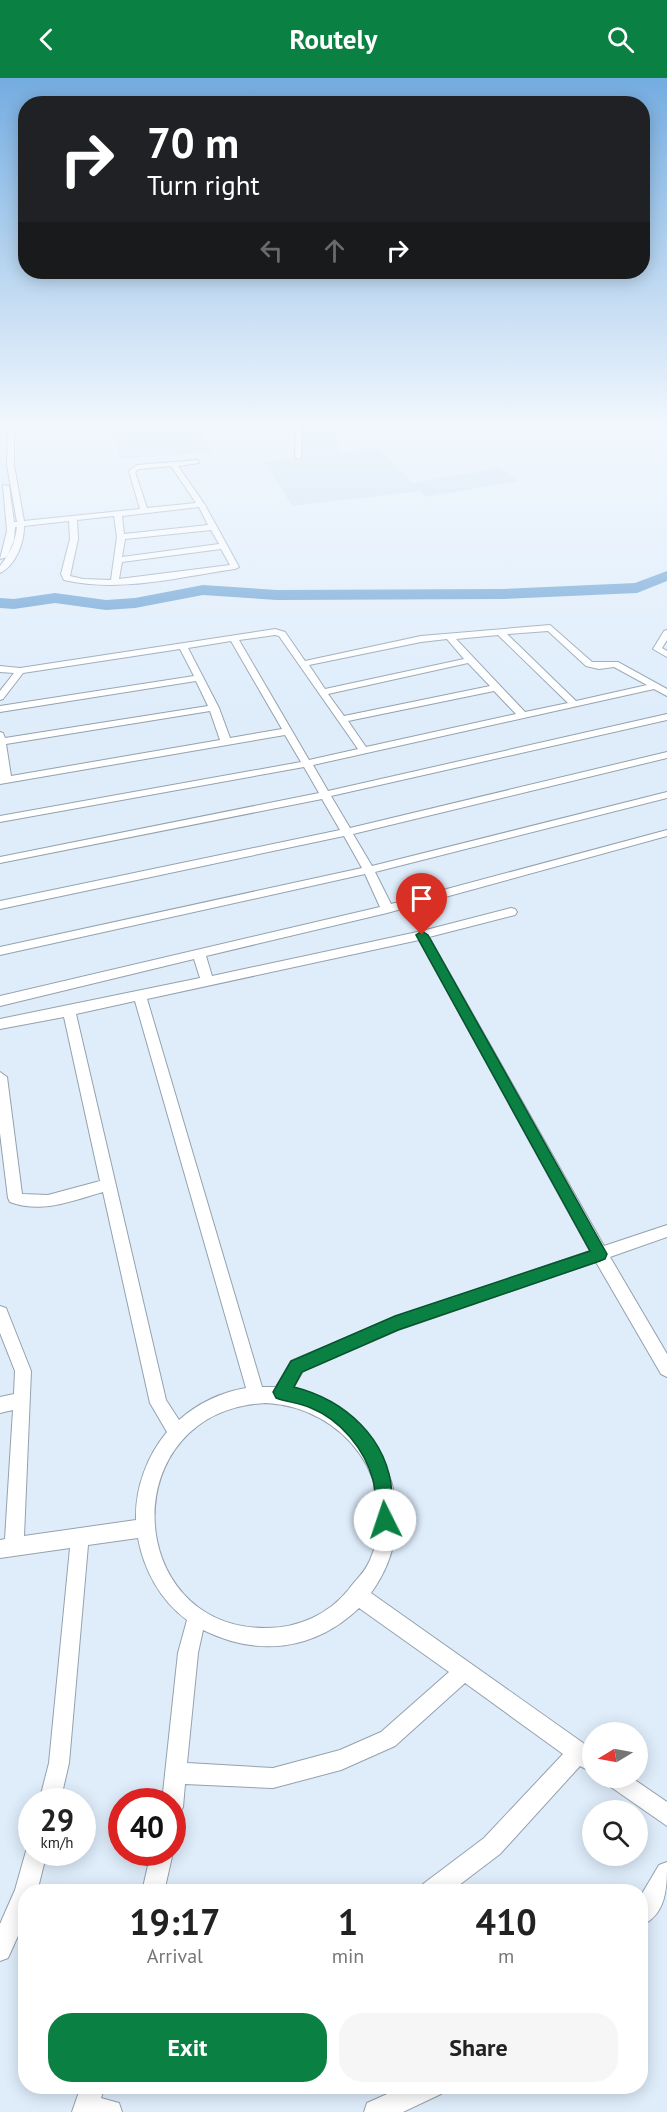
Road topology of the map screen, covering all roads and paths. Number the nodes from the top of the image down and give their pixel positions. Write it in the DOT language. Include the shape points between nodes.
graph roads {
  1 [pos="11,517"];
  2 [pos="19,517"];
  3 [pos="101,517"];
  4 [pos="118,517"];
  5 [pos="208,517"];
  6 [pos="73,520"];
  7 [pos="22,524"];
  8 [pos="12,525"];
  9 [pos="213,527"];
  10 [pos="121,537"];
  11 [pos="225,546"];
  12 [pos="8,550"];
  13 [pos="118,560"];
  14 [pos="0,561"];
  15 [pos="0,571"];
  16 [pos="115,582"];
  17 [pos="500,632"];
  18 [pos="667,633"];
  19 [pos="450,637"];
  20 [pos="233,638"];
  21 [pos="183,646"];
  22 [pos="667,654"];
  23 [pos="470,660"];
  24 [pos="303,664"];
  25 [pos="0,669"];
  26 [pos="20,671"];
  27 [pos="199,678"];
  28 [pos="656,686"];
  29 [pos="496,688"];
  30 [pos="323,692"];
  31 [pos="667,693"];
  32 [pos="0,697"];
  33 [pos="573,703"];
  34 [pos="214,708"];
  35 [pos="0,709"];
  36 [pos="522,715"];
  37 [pos="667,717"];
  38 [pos="343,719"];
  39 [pos="288,731"];
  40 [pos="1,739"];
  41 [pos="226,742"];
  42 [pos="364,751"];
  43 [pos="667,755"];
  44 [pos="305,764"];
  45 [pos="3,781"];
  46 [pos="324,795"];
  47 [pos="667,795"];
  48 [pos="0,819"];
  49 [pos="347,832"];
  50 [pos="667,834"];
  51 [pos="0,860"];
  52 [pos="369,870"];
  53 [pos="0,905"];
  54 [pos="387,909"];
  55 [pos="511,912"];
  56 [pos="422,935"];
  57 [pos="0,951"];
  58 [pos="199,954"];
  59 [pos="207,981"];
  60 [pos="140,996"];
  61 [pos="0,1001"];
  62 [pos="69,1011"];
  63 [pos="0,1024"];
  64 [pos="0,1077"];
  65 [pos="108,1185"];
  66 [pos="667,1232"];
  67 [pos="600,1254"];
  68 [pos="0,1313"];
  69 [pos="667,1369"];
  70 [pos="282,1392"];
  71 [pos="255,1393"];
  72 [pos="20,1400"];
  73 [pos="0,1405"];
  74 [pos="179,1434"];
  75 [pos="146,1528"];
  76 [pos="80,1537"];
  77 [pos="7,1548"];
  78 [pos="356,1594"];
  79 [pos="196,1620"];
  80 [pos="464,1671"];
  81 [pos="582,1754"];
  82 [pos="582,1761"];
  83 [pos="177,1773"];
  84 [pos="53,1788"];
  85 [pos="175,1788"];
  86 [pos="629,1788"];
  87 [pos="667,1815"];
  88 [pos="32,1866"];
  89 [pos="159,1866"];
  90 [pos="667,1873"];
  91 [pos="28,1884"];
  92 [pos="155,1884"];
  93 [pos="442,1884"];
  94 [pos="648,1905"];
  95 [pos="18,1910"];
  96 [pos="0,1950"];
  97 [pos="415,2094"];
  98 [pos="88,2101"];
  99 [pos="110,2112"];
  100 [pos="376,2112"];
  1 -- 8 [label="street"];
  2 -- 7 [label="street"];
  3 -- 6 [label="street"];
  4 -- 10 [label="street"];
  5 -- 9 [label="street"];
  6 -- 7 [label="street"];
  6 -- 16 [label="street" via="67,578 93,584"];
  7 -- 8 [label="street"];
  7 -- 12 [label="street"];
  8 -- 12 [label="street"];
  9 -- 10 [label="street"];
  9 -- 11 [label="street"];
  10 -- 13 [label="street"];
  11 -- 13 [label="street"];
  11 -- 16 [label="street" via="235,567"];
  12 -- 14 [label="street"];
  12 -- 15 [label="street"];
  13 -- 16 [label="street"];
  17 -- 19 [label="street"];
  17 -- 28 [label="street" via="550,628 590,664 615,664"];
  17 -- 33 [label="street"];
  18 -- 22 [label="street" via="657,649"];
  19 -- 23 [label="street"];
  19 -- 24 [label="street" via="421,639"];
  20 -- 21 [label="street"];
  20 -- 24 [label="street" via="282,634"];
  20 -- 39 [label="street"];
  21 -- 26 [label="street"];
  21 -- 27 [label="street"];
  23 -- 29 [label="street"];
  23 -- 30 [label="street"];
  24 -- 30 [label="street"];
  25 -- 26 [label="street"];
  26 -- 32 [label="street"];
  27 -- 34 [label="street"];
  27 -- 35 [label="street"];
  28 -- 31 [label="street"];
  28 -- 33 [label="street"];
  29 -- 36 [label="street"];
  29 -- 38 [label="street"];
  30 -- 38 [label="street"];
  33 -- 36 [label="street"];
  34 -- 40 [label="street"];
  34 -- 41 [label="street"];
  36 -- 42 [label="street"];
  37 -- 46 [label="street"];
  38 -- 42 [label="street"];
  39 -- 41 [label="street"];
  39 -- 44 [label="street"];
  40 -- 45 [label="street"];
  41 -- 45 [label="street"];
  42 -- 44 [label="street"];
  43 -- 49 [label="street"];
  44 -- 46 [label="street"];
  44 -- 48 [label="street"];
  46 -- 49 [label="street"];
  46 -- 51 [label="street"];
  47 -- 52 [label="street"];
  49 -- 52 [label="street"];
  49 -- 53 [label="street"];
  50 -- 54 [label="street"];
  52 -- 54 [label="street"];
  52 -- 57 [label="street"];
  54 -- 58 [label="street"];
  55 -- 56 [label="street"];
  56 -- 59 [label="street"];
  56 -- 67 [label="street"];
  58 -- 59 [label="street"];
  58 -- 61 [label="street"];
  59 -- 60 [label="street"];
  60 -- 62 [label="street"];
  60 -- 71 [label="street"];
  62 -- 63 [label="street"];
  62 -- 65 [label="street"];
  64 -- 65 [label="street" via="15,1198 39,1202"];
  65 -- 74 [label="street" via="158,1403"];
  66 -- 67 [label="street"];
  67 -- 69 [label="street"];
  67 -- 70 [label="street" via="395,1324 329,1352 297,1366"];
  68 -- 72 [label="street" via="23,1371"];
  70 -- 71 [label="street"];
  70 -- 78 [label="street" via="315,1401 345,1419 368,1447 382,1481 385,1520 377,1558"];
  71 -- 74 [label="street" via="228,1400 201,1414"];
  72 -- 73 [label="street"];
  72 -- 77 [label="street"];
  74 -- 75 [label="street" via="153,1477"];
  75 -- 76 [label="street"];
  75 -- 79 [label="street" via="160,1580"];
  76 -- 77 [label="street"];
  76 -- 84 [label="street" via="59,1763"];
  78 -- 79 [label="street" via="330,1618 298,1634 262,1640 228,1635"];
  78 -- 80 [label="street"];
  79 -- 83 [label="street"];
  80 -- 81 [label="street"];
  80 -- 83 [label="street" via="388,1739 341,1760 273,1778"];
  82 -- 93 [label="street" via="492,1846"];
  83 -- 85 [label="street"];
  86 -- 87 [label="street"];
  88 -- 91 [label="street"];
  89 -- 92 [label="street"];
  90 -- 94 [label="street"];
  95 -- 96 [label="street"];
  97 -- 100 [label="street"];
  98 -- 99 [label="street"];
}
